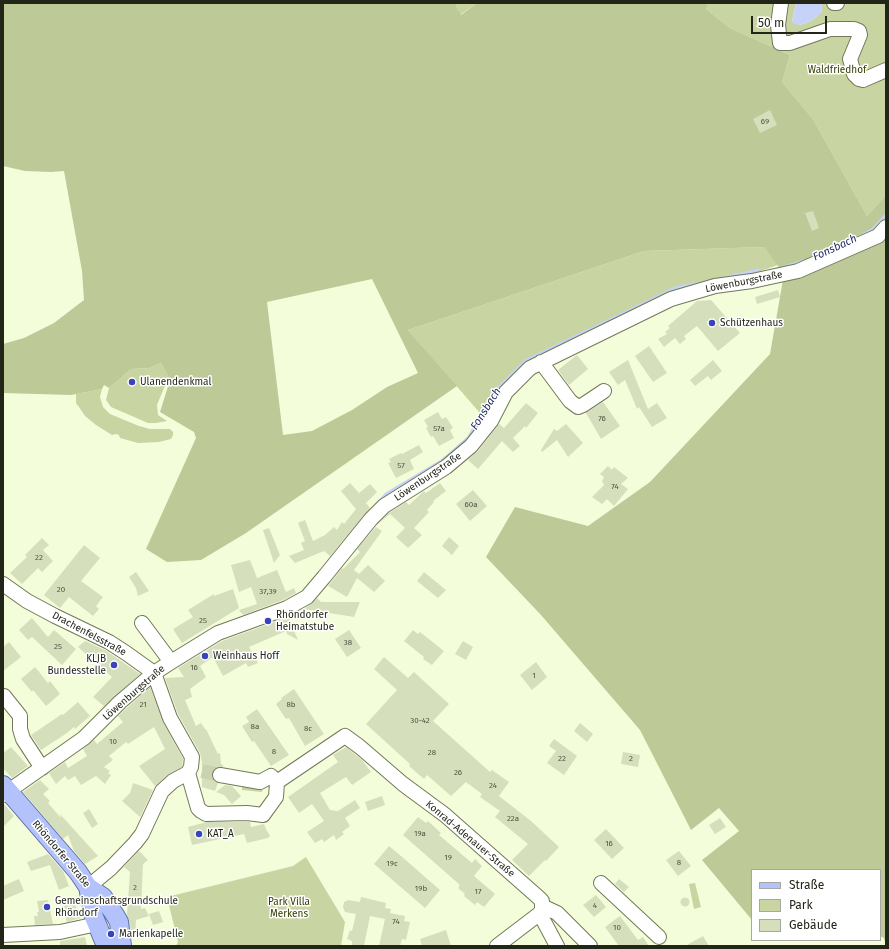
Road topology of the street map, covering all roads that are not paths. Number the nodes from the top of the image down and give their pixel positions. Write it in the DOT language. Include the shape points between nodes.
graph roads {
  1 [pos="781,3"];
  2 [pos="834,3"];
  3 [pos="837,3"];
  4 [pos="886,70"];
  5 [pos="886,227"];
  6 [pos="540,362"];
  7 [pos="604,391"];
  8 [pos="3,584"];
  9 [pos="142,623"];
  10 [pos="171,662"];
  11 [pos="154,673"];
  12 [pos="3,697"];
  13 [pos="42,768"];
  14 [pos="194,770"];
  15 [pos="220,775"];
  16 [pos="277,782"];
  17 [pos="5,790"];
  18 [pos="601,883"];
  19 [pos="88,887"];
  20 [pos="110,908"];
  21 [pos="541,910"];
  22 [pos="96,920"];
  23 [pos="3,935"];
  24 [pos="659,936"];
  25 [pos="106,946"];
  26 [pos="122,946"];
  27 [pos="497,946"];
  28 [pos="557,946"];
  29 [pos="590,946"];
  1 -- 4 [label="street" via="778,25 780,42 790,43 830,30 854,29 860,35 850,59 854,74 863,80"];
  2 -- 3 [label="street"];
  5 -- 6 [label="street, Löwenburgstraße" via="878,236 798,271 716,286 671,299"];
  6 -- 7 [label="street" via="570,401 578,407"];
  6 -- 10 [label="street, Löwenburgstraße" via="530,368 506,392 491,421 471,446 446,467 384,506 306,597 287,608 218,633"];
  8 -- 11 [label="street, Drachenfelsstraße" via="27,601 109,642"];
  9 -- 10 [label="street"];
  10 -- 11 [label="street, Löwenburgstraße"];
  11 -- 13 [label="street, Löwenburgstraße" via="84,738"];
  11 -- 14 [label="street" via="170,718 192,757"];
  12 -- 13 [label="street" via="20,716 23,739"];
  13 -- 17 [label="street, Löwenburgstraße"];
  14 -- 16 [label="street" via="198,808 206,814 263,815 276,797"];
  14 -- 19 [label="street" via="173,781 162,791 142,834 111,868"];
  15 -- 16 [label="street" via="260,782 271,776"];
  16 -- 21 [label="street, Konrad-Adenauer-Straße" via="345,736 445,816 538,897 542,901"];
  17 -- 19 [label="main road, Rhöndorfer Straße" via="78,872"];
  18 -- 24 [label="street"];
  19 -- 20 [label="main road, Rhöndorfer Straße" via="103,897"];
  19 -- 22 [label="main road"];
  20 -- 22 [label="main road" via="104,905 100,907 95,912"];
  20 -- 26 [label="main road, Rhöndorfer Straße" via="119,922"];
  21 -- 27 [label="street"];
  21 -- 28 [label="street" via="541,916"];
  21 -- 29 [label="street, Konrad-Adenauer-Straße" via="557,913"];
  22 -- 23 [label="street" via="60,932"];
  22 -- 25 [label="main road"];
}
